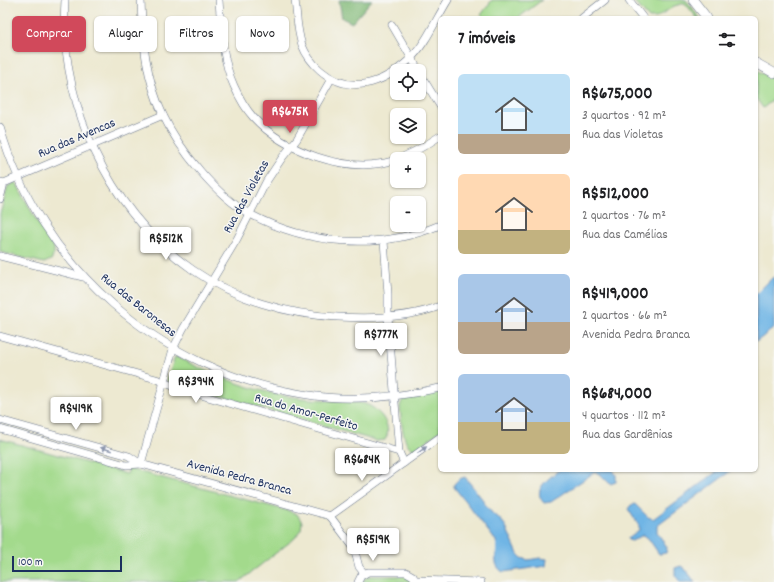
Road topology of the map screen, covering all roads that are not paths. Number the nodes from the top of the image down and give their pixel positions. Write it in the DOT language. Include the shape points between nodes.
graph roads {
  1 [pos="65,0"];
  2 [pos="141,0"];
  3 [pos="219,0"];
  4 [pos="295,0"];
  5 [pos="448,0"];
  6 [pos="605,0"];
  7 [pos="629,0"];
  8 [pos="693,0"];
  9 [pos="439,16"];
  10 [pos="585,16"];
  11 [pos="641,16"];
  12 [pos="705,16"];
  13 [pos="438,17"];
  14 [pos="392,26"];
  15 [pos="411,58"];
  16 [pos="415,64"];
  17 [pos="758,64"];
  18 [pos="774,73"];
  19 [pos="331,79"];
  20 [pos="426,83"];
  21 [pos="438,103"];
  22 [pos="163,115"];
  23 [pos="0,127"];
  24 [pos="438,137"];
  25 [pos="92,145"];
  26 [pos="292,146"];
  27 [pos="18,177"];
  28 [pos="2,182"];
  29 [pos="0,199"];
  30 [pos="249,214"];
  31 [pos="438,226"];
  32 [pos="384,240"];
  33 [pos="0,256"];
  34 [pos="84,277"];
  35 [pos="212,281"];
  36 [pos="438,307"];
  37 [pos="388,317"];
  38 [pos="0,336"];
  39 [pos="173,349"];
  40 [pos="164,382"];
  41 [pos="438,388"];
  42 [pos="394,396"];
  43 [pos="0,420"];
  44 [pos="0,429"];
  45 [pos="438,438"];
  46 [pos="399,452"];
  47 [pos="404,463"];
  48 [pos="141,464"];
  49 [pos="330,516"];
  50 [pos="364,573"];
  51 [pos="416,581"];
  52 [pos="358,582"];
  53 [pos="481,582"];
  1 -- 25 [label="street" via="64,25 69,70 77,104"];
  2 -- 22 [label="street" via="146,66"];
  3 -- 26 [label="street" via="224,54 234,86 252,116"];
  4 -- 19 [label="street" via="302,45 310,60"];
  5 -- 9 [label="street"];
  6 -- 10 [label="street"];
  7 -- 11 [label="street"];
  8 -- 12 [label="street"];
  13 -- 15 [label="street"];
  14 -- 15 [label="street"];
  15 -- 16 [label="street"];
  15 -- 19 [label="street" via="375,82 357,85"];
  17 -- 18 [label="street"];
  19 -- 26 [label="street, Rua das Violetas" via="306,126"];
  20 -- 21 [label="street"];
  22 -- 25 [label="street, Rua das Avencas"];
  22 -- 30 [label="street" via="196,166 223,194"];
  23 -- 27 [label="street, Rua das Baronesas"];
  24 -- 26 [label="street" via="413,153 390,161 366,165 330,160"];
  25 -- 27 [label="street, Rua das Avencas"];
  25 -- 35 [label="street" via="118,194 145,228 176,257"];
  26 -- 30 [label="street, Rua das Violetas" via="266,182"];
  27 -- 28 [label="street, Rua das Avencas"];
  27 -- 34 [label="street, Rua das Baronesas" via="53,239"];
  28 -- 29 [label="street"];
  30 -- 32 [label="street" via="291,232 314,237 352,242"];
  30 -- 35 [label="street, Rua das Violetas"];
  31 -- 32 [label="street"];
  32 -- 37 [label="street"];
  33 -- 34 [label="street"];
  34 -- 39 [label="street, Rua das Baronesas" via="120,310"];
  35 -- 37 [label="street" via="249,298 295,312 329,317"];
  35 -- 39 [label="street, Rua das Violetas"];
  36 -- 37 [label="street"];
  37 -- 42 [label="street"];
  38 -- 40 [label="street, Rua do Amor-Perfeito"];
  39 -- 40 [label="street, Rua das Violetas"];
  39 -- 42 [label="street, Rua das Baronesas" via="220,372 274,389 338,398"];
  40 -- 46 [label="street, Rua do Amor-Perfeito" via="180,389"];
  40 -- 48 [label="street, Rua das Violetas"];
  41 -- 42 [label="street, Rua das Baronesas"];
  42 -- 46 [label="street"];
  48 -- 43 [label="street, Avenida Pedra Branca, one-way" via="128,456"];
  44 -- 48 [label="street, Avenida Pedra Branca" via="126,465"];
  47 -- 45 [label="street, one-way"];
  46 -- 47 [label="street"];
  47 -- 49 [label="street"];
  48 -- 49 [label="street, Avenida Pedra Branca"];
  49 -- 50 [label="street" via="354,548 359,567"];
  50 -- 51 [label="street" via="406,572"];
  50 -- 52 [label="street"];
  51 -- 53 [label="street"];
}
